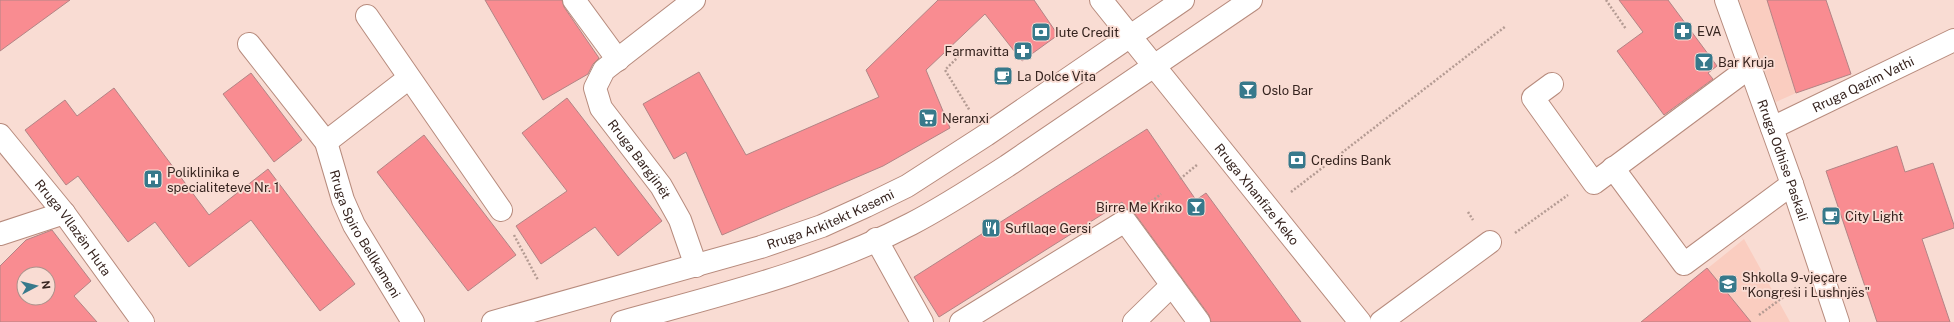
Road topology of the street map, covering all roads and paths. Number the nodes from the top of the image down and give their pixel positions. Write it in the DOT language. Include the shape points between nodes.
graph roads {
  1 [pos="574,0"];
  2 [pos="694,0"];
  3 [pos="1101,0"];
  4 [pos="1183,0"];
  5 [pos="1251,0"];
  6 [pos="1606,0"];
  7 [pos="1726,0"];
  8 [pos="367,16"];
  9 [pos="1506,26"];
  10 [pos="1626,29"];
  11 [pos="1130,36"];
  12 [pos="1954,40"];
  13 [pos="249,44"];
  14 [pos="959,56"];
  15 [pos="618,60"];
  16 [pos="1154,66"];
  17 [pos="1750,67"];
  18 [pos="409,78"];
  19 [pos="1552,84"];
  20 [pos="1772,128"];
  21 [pos="0,135"];
  22 [pos="986,135"];
  23 [pos="326,142"];
  24 [pos="1613,168"];
  25 [pos="1591,179"];
  26 [pos="1792,184"];
  27 [pos="1269,209"];
  28 [pos="501,210"];
  29 [pos="64,213"];
  30 [pos="0,234"];
  31 [pos="876,239"];
  32 [pos="1490,242"];
  33 [pos="696,266"];
  34 [pos="538,280"];
  35 [pos="1172,285"];
  36 [pos="1778,300"];
  37 [pos="1759,315"];
  38 [pos="143,322"];
  39 [pos="413,322"];
  40 [pos="493,322"];
  41 [pos="622,322"];
  42 [pos="922,322"];
  43 [pos="961,322"];
  44 [pos="1134,322"];
  45 [pos="1199,322"];
  46 [pos="1360,322"];
  47 [pos="1381,322"];
  48 [pos="1838,322"];
  1 -- 15 [label="street"];
  2 -- 15 [label="street, Rruga Bargjinët"];
  3 -- 11 [label="street, Rruga Xhanfize Keko"];
  4 -- 11 [label="street, Rruga Arkitekt Kasemi"];
  5 -- 16 [label="street"];
  6 -- 10 [label="path"];
  7 -- 17 [label="street, Rruga Odhise Paskali"];
  8 -- 18 [label="street"];
  9 -- 27 [label="path"];
  11 -- 16 [label="street, Rruga Xhanfize Keko"];
  11 -- 22 [label="street, Rruga Arkitekt Kasemi"];
  12 -- 20 [label="street, Rruga Qazim Vathi"];
  13 -- 23 [label="street, Rruga Spiro Bellkameni"];
  14 -- 22 [label="path" via="945,70"];
  15 -- 33 [label="street, Rruga Bargjinët" via="604,70 595,88 601,108 661,186 680,220"];
  16 -- 27 [label="street, Rruga Xhanfize Keko"];
  16 -- 31 [label="street" via="969,190 910,224"];
  17 -- 20 [label="street, Rruga Odhise Paskali"];
  17 -- 24 [label="street"];
  18 -- 23 [label="street"];
  18 -- 28 [label="street"];
  19 -- 25 [label="street" via="1533,98"];
  20 -- 26 [label="street, Rruga Odhise Paskali"];
  21 -- 29 [label="street, Rruga Vllazën Huta"];
  22 -- 33 [label="street, Rruga Arkitekt Kasemi" via="907,186 866,206 808,230"];
  23 -- 39 [label="street, Rruga Spiro Bellkameni" via="343,200 354,225"];
  24 -- 25 [label="street" via="1594,183"];
  24 -- 26 [label="street" via="1684,264"];
  25 -- 32 [label="path" via="1495,248"];
  26 -- 48 [label="street, Rruga Odhise Paskali"];
  27 -- 46 [label="street, Rruga Xhanfize Keko"];
  28 -- 34 [label="path"];
  29 -- 30 [label="street"];
  29 -- 38 [label="street, Rruga Vllazën Huta"];
  31 -- 41 [label="street" via="773,280"];
  31 -- 42 [label="street"];
  32 -- 47 [label="street"];
  33 -- 40 [label="street, Rruga Arkitekt Kasemi"];
  35 -- 43 [label="street" via="1125,221"];
  35 -- 44 [label="street"];
  35 -- 45 [label="street"];
  36 -- 37 [label="path"];
}
